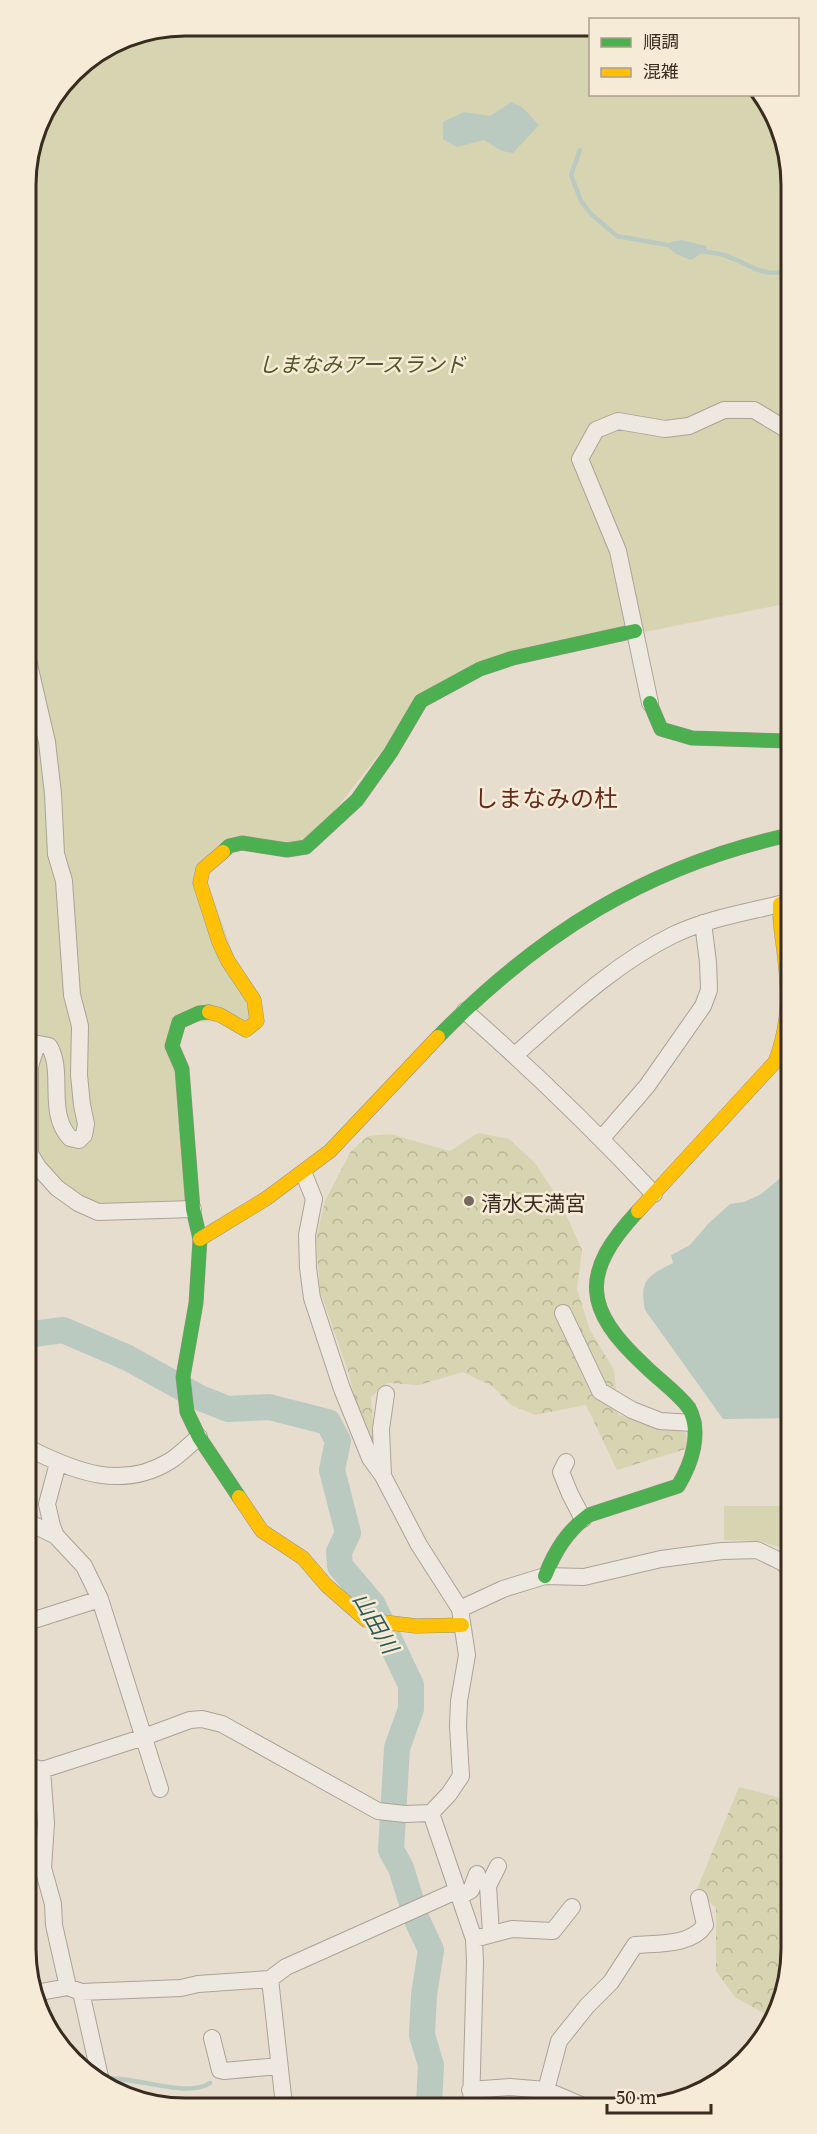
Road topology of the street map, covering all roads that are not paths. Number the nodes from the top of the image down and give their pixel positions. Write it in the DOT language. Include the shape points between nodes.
graph roads {
  1 [pos="781,426"];
  2 [pos="635,631"];
  3 [pos="36,695"];
  4 [pos="650,703"];
  5 [pos="781,741"];
  6 [pos="781,837"];
  7 [pos="781,905"];
  8 [pos="781,911"];
  9 [pos="703,923"];
  10 [pos="781,933"];
  11 [pos="465,1011"];
  12 [pos="36,1048"];
  13 [pos="781,1052"];
  14 [pos="515,1055"];
  15 [pos="602,1138"];
  16 [pos="36,1164"];
  17 [pos="304,1174"];
  18 [pos="654,1194"];
  19 [pos="193,1209"];
  20 [pos="200,1239"];
  21 [pos="563,1313"];
  22 [pos="386,1394"];
  23 [pos="693,1423"];
  24 [pos="199,1437"];
  25 [pos="36,1452"];
  26 [pos="566,1462"];
  27 [pos="58,1463"];
  28 [pos="383,1476"];
  29 [pos="583,1519"];
  30 [pos="36,1526"];
  31 [pos="56,1536"];
  32 [pos="781,1562"];
  33 [pos="545,1575"];
  34 [pos="100,1599"];
  35 [pos="461,1617"];
  36 [pos="36,1619"];
  37 [pos="144,1737"];
  38 [pos="36,1768"];
  39 [pos="36,1773"];
  40 [pos="160,1789"];
  41 [pos="431,1813"];
  42 [pos="498,1866"];
  43 [pos="36,1873"];
  44 [pos="477,1874"];
  45 [pos="457,1894"];
  46 [pos="699,1898"];
  47 [pos="572,1907"];
  48 [pos="491,1933"];
  49 [pos="474,1939"];
  50 [pos="270,1979"];
  51 [pos="74,1990"];
  52 [pos="42,1991"];
  53 [pos="212,2038"];
  54 [pos="279,2066"];
  55 [pos="98,2070"];
  56 [pos="546,2090"];
  57 [pos="283,2098"];
  58 [pos="471,2098"];
  59 [pos="565,2098"];
  1 -- 2 [label="street" via="754,410 724,410 689,426 665,429 618,421 596,430 580,459 618,551"];
  2 -- 4 [label="street"];
  2 -- 19 [label="street" via="513,658 480,669 421,701 357,800 306,847 287,850 242,843 229,846 203,869 200,883 219,942 254,1000 258,1021 246,1030 216,1012 198,1011 179,1022 172,1046 182,1069"];
  3 -- 12 [label="street" via="47,742 56,854 64,881 72,995 80,1026 79,1076 86,1124 80,1140 70,1138 61,1128 54,1054 49,1046 39,1044"];
  4 -- 5 [label="street" via="661,729 692,738"];
  6 -- 11 [label="street" via="706,857 601,906 514,966"];
  7 -- 9 [label="street"];
  8 -- 10 [label="street"];
  9 -- 14 [label="street" via="673,935 606,979"];
  9 -- 15 [label="street" via="709,990 703,1006 647,1086"];
  11 -- 14 [label="street"];
  11 -- 17 [label="street"];
  13 -- 18 [label="street" via="774,1064"];
  14 -- 15 [label="street"];
  15 -- 18 [label="street"];
  16 -- 19 [label="street" via="57,1188 98,1212"];
  17 -- 20 [label="street"];
  17 -- 28 [label="street" via="314,1199 308,1235 312,1298 356,1426"];
  18 -- 23 [label="street" via="608,1245 598,1264 595,1287 601,1312 616,1338 682,1400 692,1412"];
  19 -- 20 [label="street"];
  20 -- 24 [label="street" via="196,1303 183,1377 187,1412"];
  21 -- 23 [label="street" via="600,1391 660,1421"];
  22 -- 28 [label="street" via="381,1429"];
  23 -- 29 [label="street" via="695,1448 678,1486"];
  24 -- 27 [label="street" via="170,1461 138,1475 103,1477"];
  24 -- 35 [label="street" via="262,1531 303,1558 326,1585 366,1620 416,1626"];
  25 -- 27 [label="street"];
  26 -- 29 [label="street" via="561,1472"];
  27 -- 31 [label="street" via="47,1504"];
  28 -- 35 [label="street"];
  29 -- 33 [label="street" via="564,1536"];
  30 -- 31 [label="street"];
  31 -- 34 [label="street" via="84,1566"];
  32 -- 33 [label="street" via="757,1550 734,1551 661,1559 584,1577"];
  33 -- 35 [label="street" via="503,1589"];
  34 -- 36 [label="street"];
  34 -- 37 [label="street"];
  35 -- 41 [label="street" via="466,1654 458,1725 461,1776"];
  37 -- 38 [label="street"];
  37 -- 40 [label="street"];
  37 -- 41 [label="street" via="190,1720 222,1724 378,1811"];
  39 -- 43 [label="street" via="46,1823 43,1868"];
  41 -- 45 [label="street"];
  42 -- 48 [label="street" via="488,1886"];
  43 -- 51 [label="street" via="53,1904 54,1925"];
  44 -- 45 [label="street" via="471,1890"];
  45 -- 49 [label="street"];
  45 -- 50 [label="street" via="286,1967"];
  46 -- 56 [label="street" via="705,1924 700,1932 685,1940 635,1945 611,1983 559,2041"];
  47 -- 48 [label="street" via="553,1931 512,1929"];
  48 -- 49 [label="street"];
  49 -- 58 [label="street"];
  50 -- 51 [label="street" via="181,1988"];
  50 -- 54 [label="street"];
  51 -- 52 [label="street"];
  51 -- 55 [label="street"];
  53 -- 54 [label="street" via="220,2070"];
  54 -- 57 [label="street"];
  56 -- 58 [label="street" via="510,2087"];
  56 -- 59 [label="street"];
}
